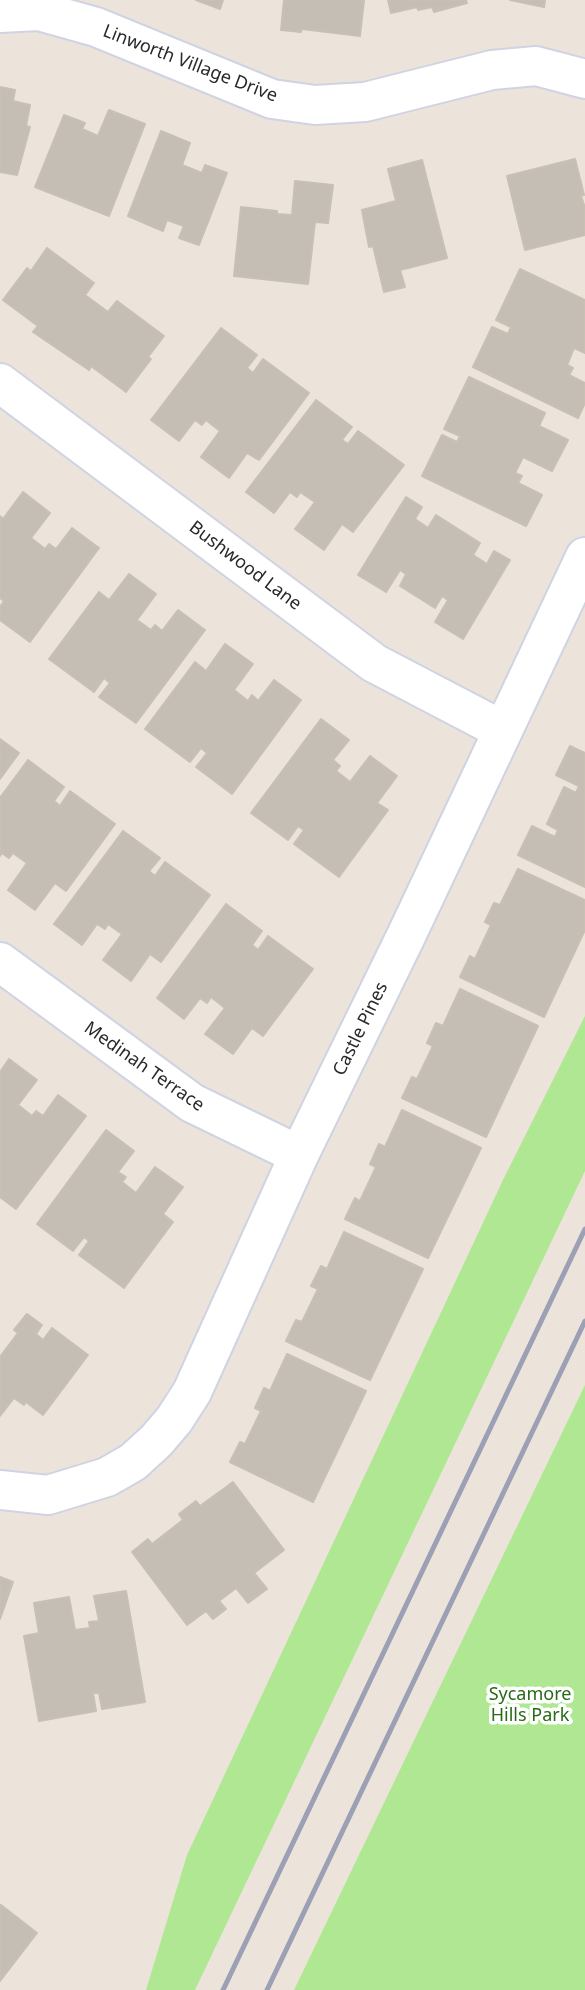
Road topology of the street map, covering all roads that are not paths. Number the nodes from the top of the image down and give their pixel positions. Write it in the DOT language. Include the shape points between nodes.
graph roads {
  1 [pos="0,13"];
  2 [pos="585,79"];
  3 [pos="0,383"];
  4 [pos="585,557"];
  5 [pos="502,730"];
  6 [pos="0,962"];
  7 [pos="299,1155"];
  8 [pos="0,1490"];
  1 -- 2 [label="street, Linworth Village Drive" via="38,12 96,27 272,99 315,105 365,102 503,69 537,66"];
  3 -- 5 [label="street, Bushwood Lane" via="374,663"];
  4 -- 5 [label="street, Castle Pines"];
  5 -- 7 [label="street, Castle Pines"];
  6 -- 7 [label="street, Medinah Terrace" via="192,1103"];
  7 -- 8 [label="street, Castle Pines" via="192,1392 156,1441 107,1477 48,1495"];
}
